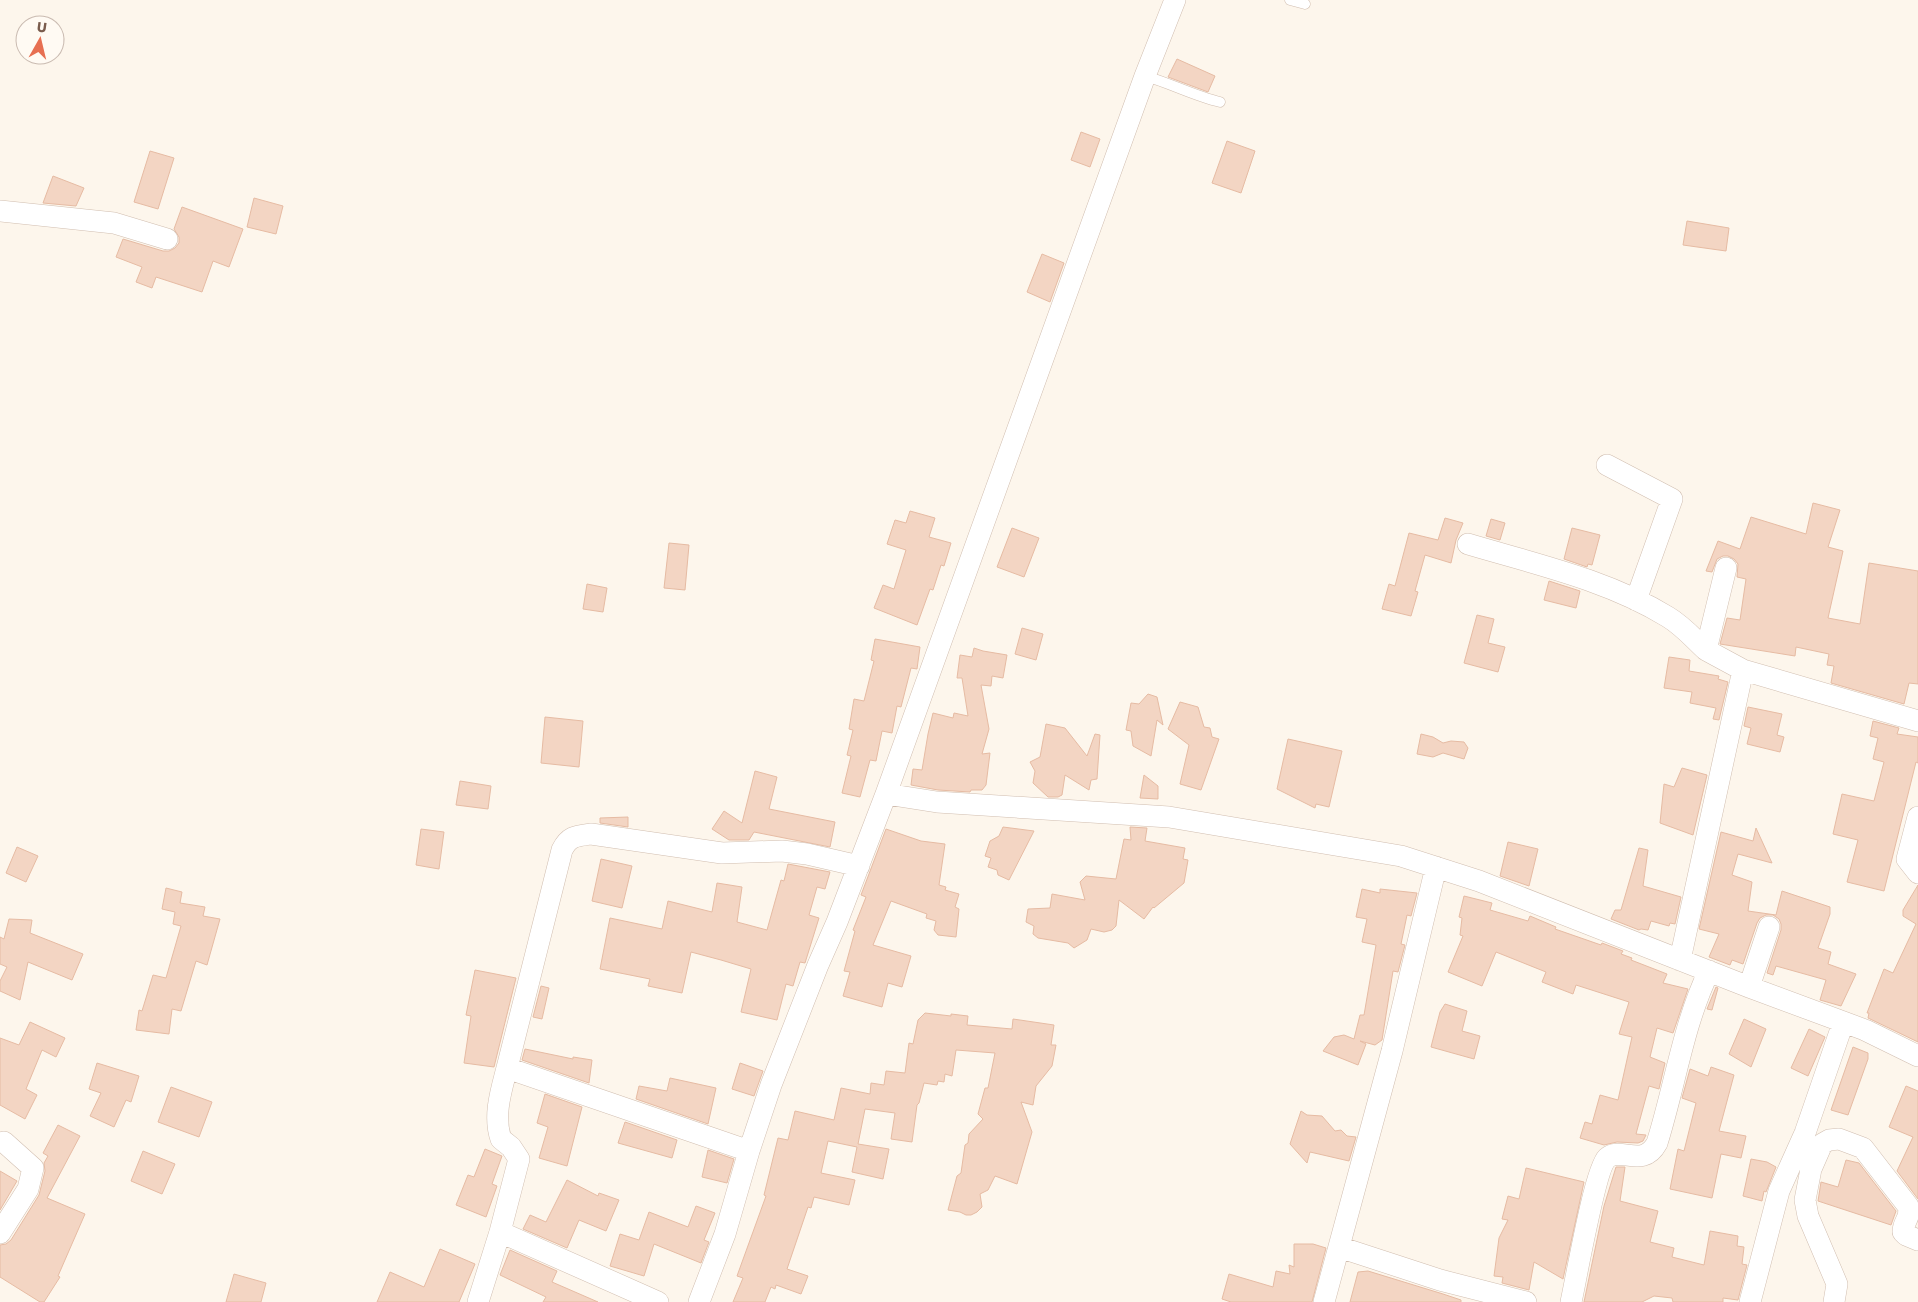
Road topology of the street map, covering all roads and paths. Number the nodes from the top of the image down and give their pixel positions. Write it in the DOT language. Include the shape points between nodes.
graph roads {
  1 [pos="1175,0"];
  2 [pos="1290,0"];
  3 [pos="1305,4"];
  4 [pos="1145,76"];
  5 [pos="1220,102"];
  6 [pos="0,211"];
  7 [pos="167,238"];
  8 [pos="1606,465"];
  9 [pos="1468,544"];
  10 [pos="1726,568"];
  11 [pos="1636,600"];
  12 [pos="1706,650"];
  13 [pos="1743,670"];
  14 [pos="1918,721"];
  15 [pos="886,794"];
  16 [pos="1918,817"];
  17 [pos="859,866"];
  18 [pos="1436,867"];
  19 [pos="1918,873"];
  20 [pos="1769,927"];
  21 [pos="1680,960"];
  22 [pos="1709,971"];
  23 [pos="1749,987"];
  24 [pos="1843,1023"];
  25 [pos="1918,1056"];
  26 [pos="507,1068"];
  27 [pos="4,1142"];
  28 [pos="749,1151"];
  29 [pos="500,1232"];
  30 [pos="0,1233"];
  31 [pos="1918,1240"];
  32 [pos="1339,1247"];
  33 [pos="478,1302"];
  34 [pos="658,1302"];
  35 [pos="699,1302"];
  36 [pos="1324,1302"];
  37 [pos="1526,1302"];
  38 [pos="1571,1302"];
  39 [pos="1750,1302"];
  40 [pos="1834,1302"];
  1 -- 4 [label="street"];
  2 -- 3 [label="lane"];
  4 -- 5 [label="lane"];
  4 -- 15 [label="street"];
  6 -- 7 [label="street" via="114,223"];
  8 -- 11 [label="street" via="1672,499"];
  9 -- 11 [label="street" via="1583,578"];
  10 -- 12 [label="street"];
  11 -- 12 [label="street" via="1669,618"];
  12 -- 13 [label="street"];
  13 -- 14 [label="street"];
  13 -- 21 [label="street"];
  15 -- 17 [label="street"];
  15 -- 18 [label="street" via="938,802 1169,817 1401,856"];
  16 -- 19 [label="street" via="1907,859"];
  17 -- 26 [label="street" via="782,851 722,853 591,834 575,836 566,842 562,850"];
  17 -- 28 [label="street" via="771,1085"];
  18 -- 21 [label="street" via="1479,880"];
  18 -- 32 [label="street" via="1392,1051"];
  20 -- 23 [label="street"];
  21 -- 22 [label="street"];
  22 -- 23 [label="street"];
  22 -- 38 [label="street" via="1680,1055 1658,1144 1643,1157 1613,1155 1606,1158 1600,1168"];
  23 -- 24 [label="street"];
  24 -- 25 [label="street"];
  24 -- 39 [label="street" via="1804,1133 1779,1191"];
  26 -- 28 [label="street"];
  26 -- 29 [label="street" via="497,1120 501,1139 519,1159"];
  27 -- 30 [label="street" via="33,1168 28,1189"];
  28 -- 35 [label="street" via="725,1234"];
  29 -- 33 [label="street"];
  29 -- 34 [label="street"];
  31 -- 40 [label="street" via="1903,1232 1910,1216 1908,1206 1863,1148 1839,1139 1822,1144 1805,1200 1837,1284"];
  32 -- 36 [label="street"];
  32 -- 37 [label="street" via="1440,1280"];
}
